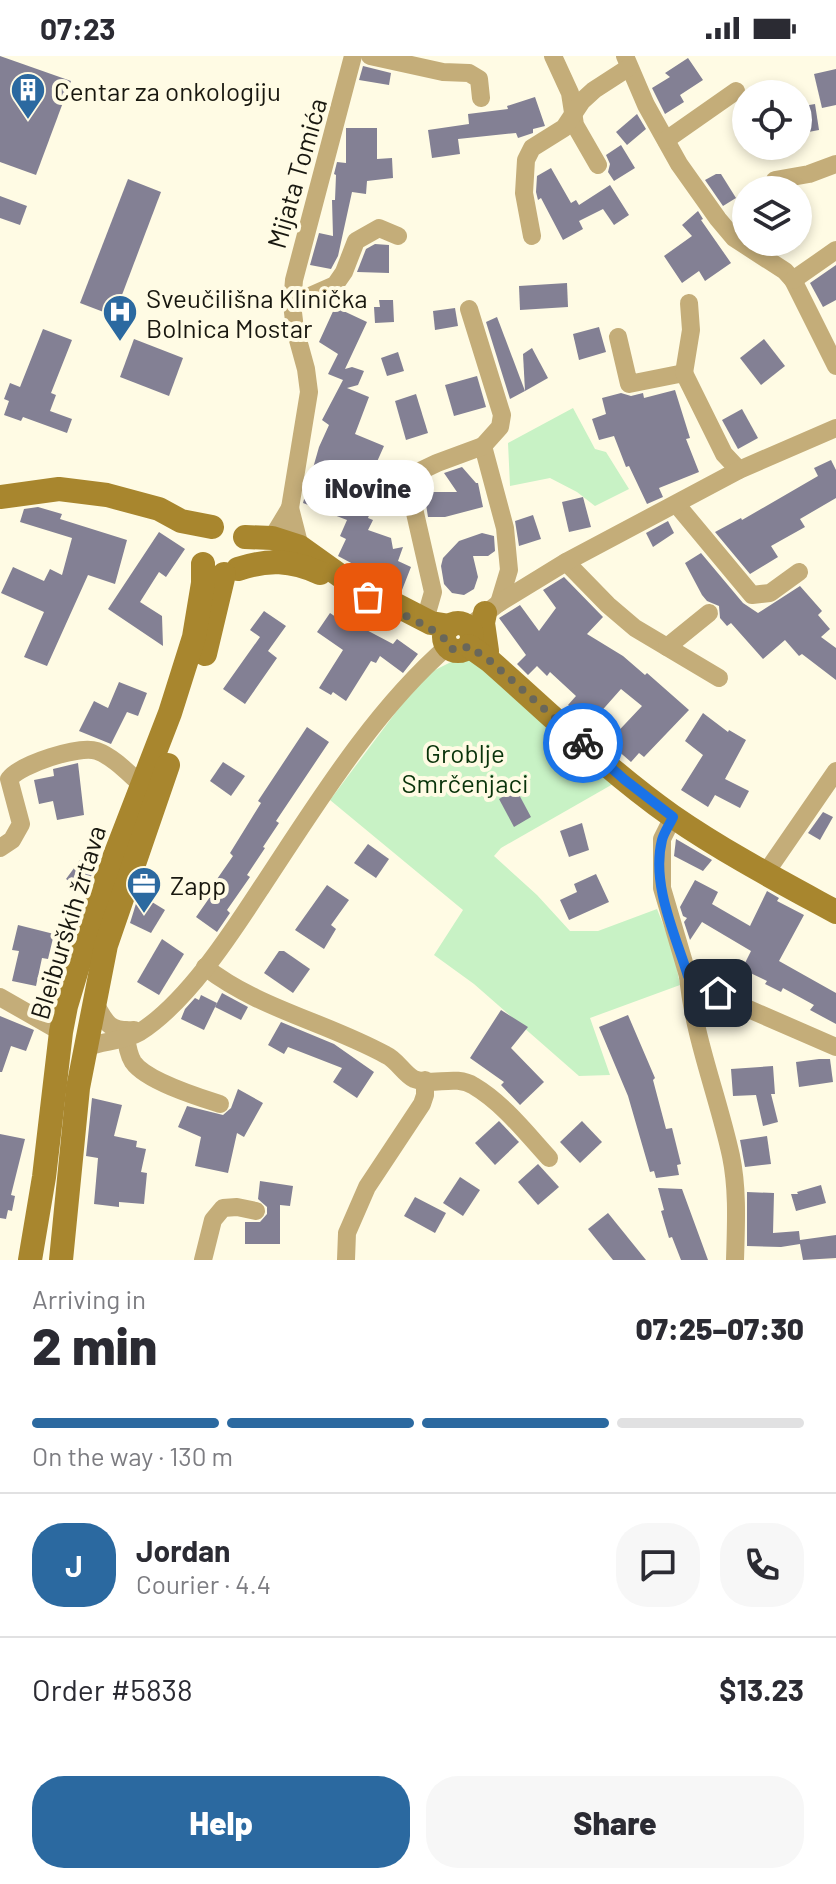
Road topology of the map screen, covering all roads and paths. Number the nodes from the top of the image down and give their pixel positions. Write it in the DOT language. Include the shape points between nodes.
graph roads {
  1 [pos="353,56"];
  2 [pos="370,56"];
  3 [pos="553,56"];
  4 [pos="626,62"];
  5 [pos="732,94"];
  6 [pos="481,98"];
  7 [pos="574,113"];
  8 [pos="666,140"];
  9 [pos="836,164"];
  10 [pos="598,165"];
  11 [pos="798,176"];
  12 [pos="398,236"];
  13 [pos="532,236"];
  14 [pos="836,250"];
  15 [pos="793,280"];
  16 [pos="689,303"];
  17 [pos="292,304"];
  18 [pos="469,309"];
  19 [pos="618,337"];
  20 [pos="836,366"];
  21 [pos="684,373"];
  22 [pos="836,428"];
  23 [pos="483,446"];
  24 [pos="739,470"];
  25 [pos="0,497"];
  26 [pos="677,505"];
  27 [pos="290,508"];
  28 [pos="245,537"];
  29 [pos="272,538"];
  30 [pos="300,547"];
  31 [pos="215,556"];
  32 [pos="566,562"];
  33 [pos="799,572"];
  34 [pos="512,588"];
  35 [pos="709,613"];
  36 [pos="425,620"];
  37 [pos="466,629"];
  38 [pos="667,647"];
  39 [pos="490,661"];
  40 [pos="719,678"];
  41 [pos="836,771"];
  42 [pos="143,786"];
  43 [pos="673,817"];
  44 [pos="0,848"];
  45 [pos="765,874"];
  46 [pos="836,912"];
  47 [pos="205,967"];
  48 [pos="688,976"];
  49 [pos="0,997"];
  50 [pos="96,1005"];
  51 [pos="61,1032"];
  52 [pos="126,1034"];
  53 [pos="87,1047"];
  54 [pos="836,1047"];
  55 [pos="425,1080"];
  56 [pos="220,1104"];
  57 [pos="549,1158"];
  58 [pos="256,1211"];
  59 [pos="30,1260"];
  60 [pos="61,1260"];
  61 [pos="203,1260"];
  62 [pos="346,1260"];
  63 [pos="735,1260"];
  1 -- 17 [label="street, Mijata Tomića" via="298,257"];
  2 -- 6 [label="street" via="469,73 479,79"];
  3 -- 7 [label="street"];
  4 -- 7 [label="street"];
  4 -- 8 [label="street"];
  5 -- 8 [label="street"];
  7 -- 10 [label="street" via="575,125"];
  7 -- 13 [label="street" via="564,128 532,148 526,160 524,193"];
  8 -- 15 [label="street" via="734,238"];
  9 -- 11 [label="street"];
  12 -- 17 [label="street" via="379,228 365,234 356,241 335,285"];
  14 -- 15 [label="street"];
  15 -- 20 [label="street"];
  16 -- 21 [label="street"];
  17 -- 27 [label="street, Mijata Tomića" via="309,392"];
  18 -- 23 [label="street" via="502,415 500,427"];
  19 -- 21 [label="street" via="629,384"];
  21 -- 24 [label="street" via="724,454"];
  22 -- 24 [label="street"];
  23 -- 34 [label="street" via="505,528"];
  23 -- 36 [label="street" via="416,473 410,491 433,592"];
  24 -- 26 [label="street"];
  25 -- 31 [label="street" via="59,489 137,501 181,521"];
  26 -- 32 [label="street"];
  26 -- 33 [label="street" via="752,595 770,593"];
  27 -- 29 [label="street, Mijata Tomića"];
  27 -- 30 [label="street, Mijata Tomića"];
  28 -- 29 [label="street"];
  28 -- 31 [label="street" via="247,558"];
  28 -- 31 [label="street" via="229,525"];
  29 -- 30 [label="street"];
  30 -- 36 [label="street" via="342,577"];
  31 -- 37 [label="street" via="302,566 406,616"];
  31 -- 42 [label="street, Bleiburških žrtava" via="203,583 194,637"];
  31 -- 50 [label="street, Bleiburških žrtava" via="208,643 106,945"];
  32 -- 34 [label="street"];
  32 -- 38 [label="street" via="635,628"];
  34 -- 37 [label="street"];
  35 -- 38 [label="street"];
  36 -- 37 [label="street"];
  37 -- 39 [label="street"];
  37 -- 39 [label="street" via="484,642"];
  37 -- 47 [label="street" via="427,664 356,750"];
  38 -- 40 [label="street"];
  39 -- 43 [label="street"];
  41 -- 45 [label="street"];
  42 -- 44 [label="street" via="105,755 87,749 18,769 9,779 21,824"];
  42 -- 51 [label="street, Bleiburških žrtava" via="97,902"];
  43 -- 45 [label="street"];
  43 -- 48 [label="street" via="662,839 662,888"];
  45 -- 46 [label="street"];
  47 -- 52 [label="street" via="136,1035"];
  47 -- 55 [label="street" via="261,1002 389,1056 414,1079"];
  48 -- 54 [label="street"];
  48 -- 63 [label="street" via="735,1181"];
  49 -- 51 [label="street"];
  50 -- 52 [label="street, Bleiburških žrtava" via="106,1024"];
  50 -- 53 [label="street, Bleiburških žrtava"];
  51 -- 59 [label="street, Bleiburških žrtava"];
  52 -- 53 [label="street"];
  52 -- 56 [label="street, Bleiburških žrtava" via="135,1065 182,1092"];
  53 -- 60 [label="street, Bleiburških žrtava"];
  55 -- 57 [label="street" via="462,1080 475,1086"];
  55 -- 62 [label="street" via="422,1104 367,1187 347,1233"];
  58 -- 61 [label="street" via="223,1208 213,1220"];
}
